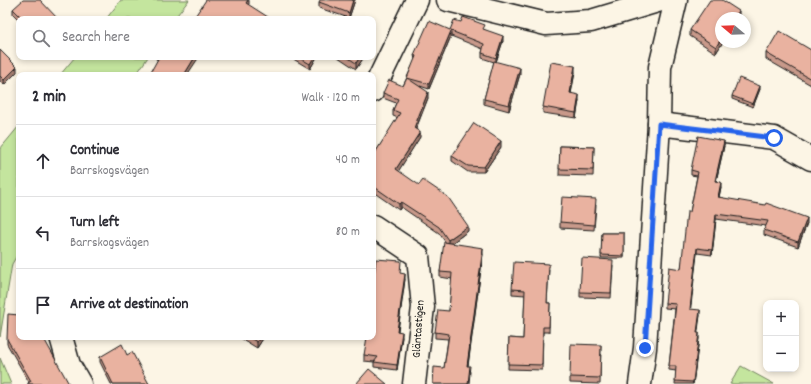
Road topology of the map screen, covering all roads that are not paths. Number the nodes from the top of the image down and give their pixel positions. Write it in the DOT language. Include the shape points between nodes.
graph roads {
  1 [pos="417,0"];
  2 [pos="448,0"];
  3 [pos="661,0"];
  4 [pos="676,0"];
  5 [pos="376,85"];
  6 [pos="659,124"];
  7 [pos="811,159"];
  8 [pos="376,228"];
  9 [pos="62,340"];
  10 [pos="80,384"];
  11 [pos="414,384"];
  12 [pos="640,384"];
  1 -- 5 [label="street"];
  2 -- 3 [label="street" via="546,24 591,21"];
  4 -- 6 [label="street" via="660,67"];
  6 -- 7 [label="street" via="774,138"];
  6 -- 12 [label="street" via="645,348"];
  8 -- 11 [label="street, Gläntastigen" via="418,256 423,307"];
  9 -- 10 [label="street" via="69,365"];
}
